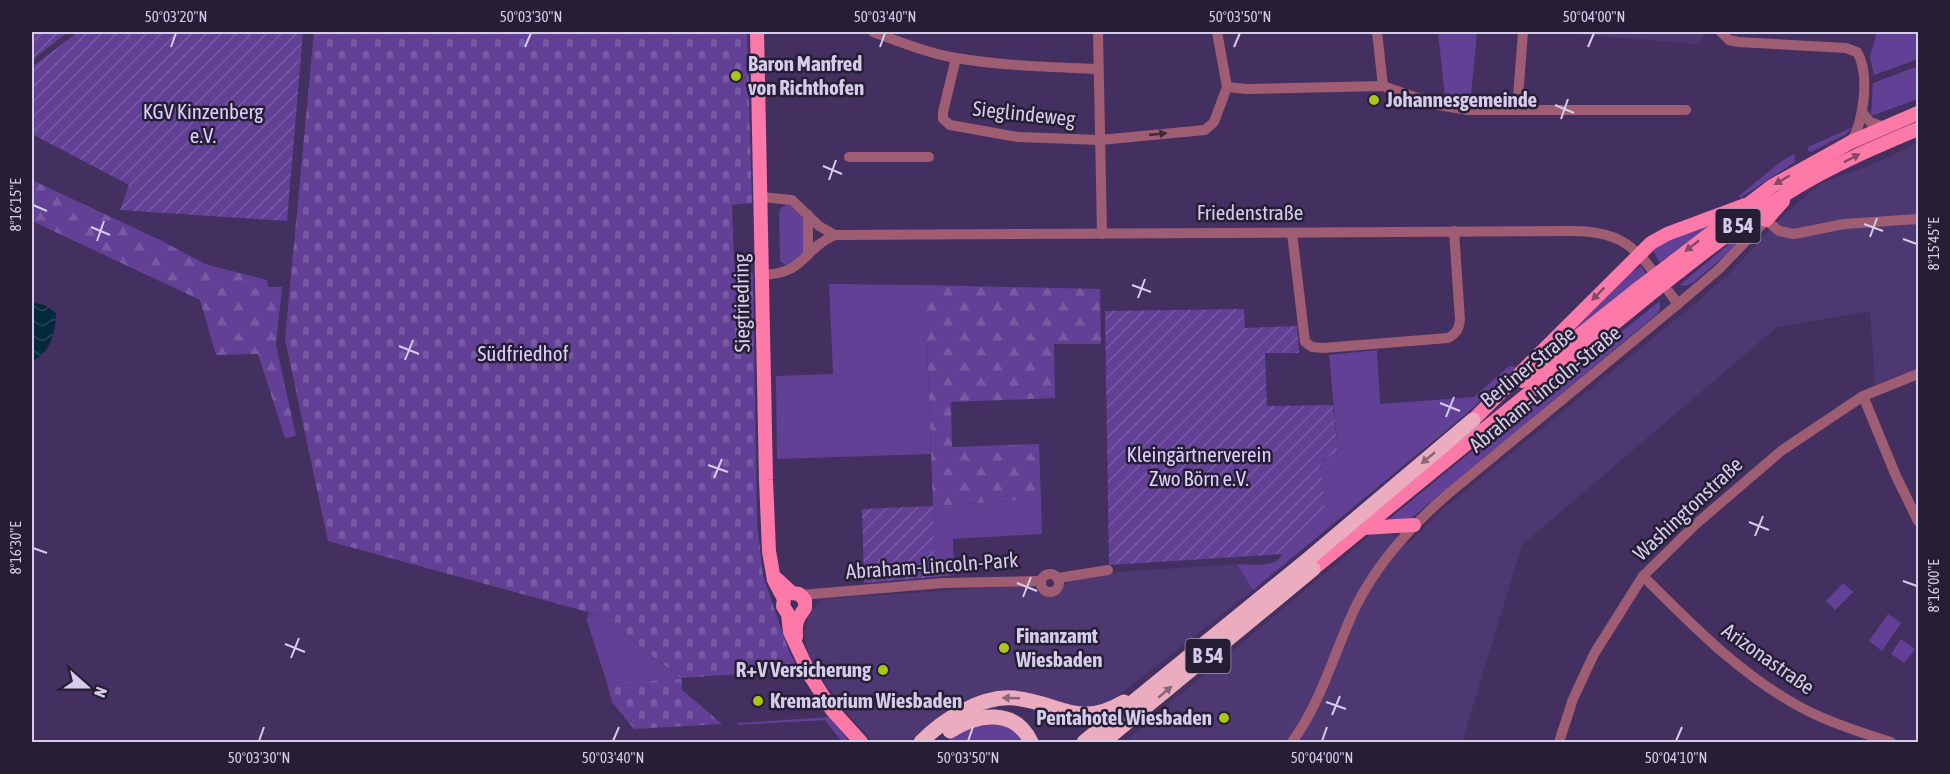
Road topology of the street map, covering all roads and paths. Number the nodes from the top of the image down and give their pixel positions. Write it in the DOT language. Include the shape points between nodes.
graph roads {
  1 [pos="757,32"];
  2 [pos="873,32"];
  3 [pos="1098,32"];
  4 [pos="1217,32"];
  5 [pos="1377,32"];
  6 [pos="1523,32"];
  7 [pos="1721,32"];
  8 [pos="956,58"];
  9 [pos="1098,69"];
  10 [pos="1383,86"];
  11 [pos="1227,87"];
  12 [pos="1517,110"];
  13 [pos="1686,110"];
  14 [pos="1862,112"];
  15 [pos="1918,113"];
  16 [pos="1884,127"];
  17 [pos="1918,129"];
  18 [pos="1100,140"];
  19 [pos="1851,142"];
  20 [pos="849,157"];
  21 [pos="929,157"];
  22 [pos="1800,185"];
  23 [pos="760,197"];
  24 [pos="1745,205"];
  25 [pos="808,215"];
  26 [pos="1918,219"];
  27 [pos="1766,220"];
  28 [pos="1454,231"];
  29 [pos="1292,232"];
  30 [pos="1102,234"];
  31 [pos="835,236"];
  32 [pos="1639,252"];
  33 [pos="808,255"];
  34 [pos="1676,266"];
  35 [pos="1652,270"];
  36 [pos="762,275"];
  37 [pos="1644,292"];
  38 [pos="1669,292"];
  39 [pos="1678,304"];
  40 [pos="1918,374"];
  41 [pos="1863,396"];
  42 [pos="1473,420"];
  43 [pos="1918,521"];
  44 [pos="1414,525"];
  45 [pos="1362,528"];
  46 [pos="1313,569"];
  47 [pos="1108,570"];
  48 [pos="1643,576"];
  49 [pos="1058,578"];
  50 [pos="1040,581"];
  51 [pos="795,603"];
  52 [pos="1152,686"];
  53 [pos="861,742"];
  54 [pos="921,742"];
  55 [pos="933,742"];
  56 [pos="1031,742"];
  57 [pos="1084,742"];
  58 [pos="1103,742"];
  59 [pos="1292,742"];
  60 [pos="1559,742"];
  61 [pos="1891,742"];
  1 -- 23 [label="main road, Siegfriedring"];
  2 -- 8 [label="street"];
  3 -- 9 [label="street"];
  4 -- 11 [label="street"];
  5 -- 10 [label="street"];
  6 -- 12 [label="street"];
  7 -- 14 [label="street" via="1738,42 1846,48 1857,52 1863,67"];
  8 -- 9 [label="street"];
  8 -- 18 [label="street, Sieglindeweg" via="943,112 946,123 1018,137"];
  9 -- 18 [label="street"];
  10 -- 11 [label="street"];
  10 -- 12 [label="street" via="1449,108"];
  18 -- 11 [label="street, Sieglindeweg, one-way" via="1208,128"];
  12 -- 13 [label="street"];
  14 -- 16 [label="street" via="1870,122"];
  14 -- 19 [label="street"];
  15 -- 16 [label="main road, Berliner Straße / B 54"];
  16 -- 19 [label="main road, Berliner Straße / B 54"];
  22 -- 17 [label="main road, Berliner Straße / B 54, one-way"];
  18 -- 30 [label="street"];
  19 -- 24 [label="main road, Berliner Straße / B 54, one-way"];
  20 -- 21 [label="street"];
  22 -- 27 [label="main road"];
  22 -- 34 [label="main road, Berliner Straße / B 54"];
  23 -- 25 [label="street" via="792,200"];
  23 -- 36 [label="main road, Siegfriedring"];
  24 -- 32 [label="main road" via="1667,234"];
  24 -- 34 [label="main road, Berliner Straße / B 54, one-way"];
  25 -- 31 [label="street"];
  25 -- 33 [label="street"];
  26 -- 27 [label="street" via="1844,224 1794,234 1779,231"];
  27 -- 39 [label="street, Abraham-Lincoln-Straße"];
  28 -- 29 [label="street, Friedenstraße"];
  28 -- 29 [label="street" via="1460,320 1452,336 1323,348 1305,342"];
  28 -- 32 [label="street, Friedenstraße" via="1596,232"];
  29 -- 30 [label="street, Friedenstraße"];
  30 -- 31 [label="street, Friedenstraße"];
  31 -- 33 [label="street"];
  32 -- 35 [label="street, Friedenstraße"];
  32 -- 42 [label="main road, one-way"];
  33 -- 36 [label="street" via="789,271"];
  34 -- 37 [label="main road, Berliner Straße / B 54, bridge"];
  36 -- 51 [label="main road, Siegfriedring" via="767,522 777,587"];
  37 -- 42 [label="main road, Berliner Straße / B 54"];
  37 -- 45 [label="main road, Berliner Straße / B 54"];
  38 -- 39 [label="street"];
  39 -- 44 [label="street, Abraham-Lincoln-Straße"];
  40 -- 41 [label="street, Washingtonstraße"];
  41 -- 43 [label="street"];
  41 -- 48 [label="street, Washingtonstraße" via="1781,451"];
  42 -- 52 [label="highway, Berliner Straße / B 54, one-way"];
  44 -- 45 [label="main road"];
  44 -- 59 [label="street, Abraham-Lincoln-Straße" via="1367,587 1318,699"];
  45 -- 46 [label="main road, Berliner Straße / B 54"];
  58 -- 46 [label="highway, Berliner Straße / B 54, one-way"];
  47 -- 49 [label="street, Abraham-Lincoln-Park"];
  48 -- 60 [label="street, Washingtonstraße" via="1594,654"];
  48 -- 61 [label="street, Arizonastraße" via="1702,635 1786,699 1814,714"];
  49 -- 50 [label="street, Abraham-Lincoln-Park" via="1050,573"];
  49 -- 50 [label="street, Abraham-Lincoln-Park" via="1058,587 1051,592 1042,589"];
  50 -- 51 [label="street, Abraham-Lincoln-Park" via="943,583 827,592"];
  51 -- 53 [label="main road, Siegfriedring" via="790,632 811,677 830,707"];
  52 -- 54 [label="highway, one-way" via="1115,708 1088,715 1022,699 989,700 942,724"];
  52 -- 57 [label="highway, B 54"];
  55 -- 56 [label="highway" via="959,725 995,716 1017,724"];
}
